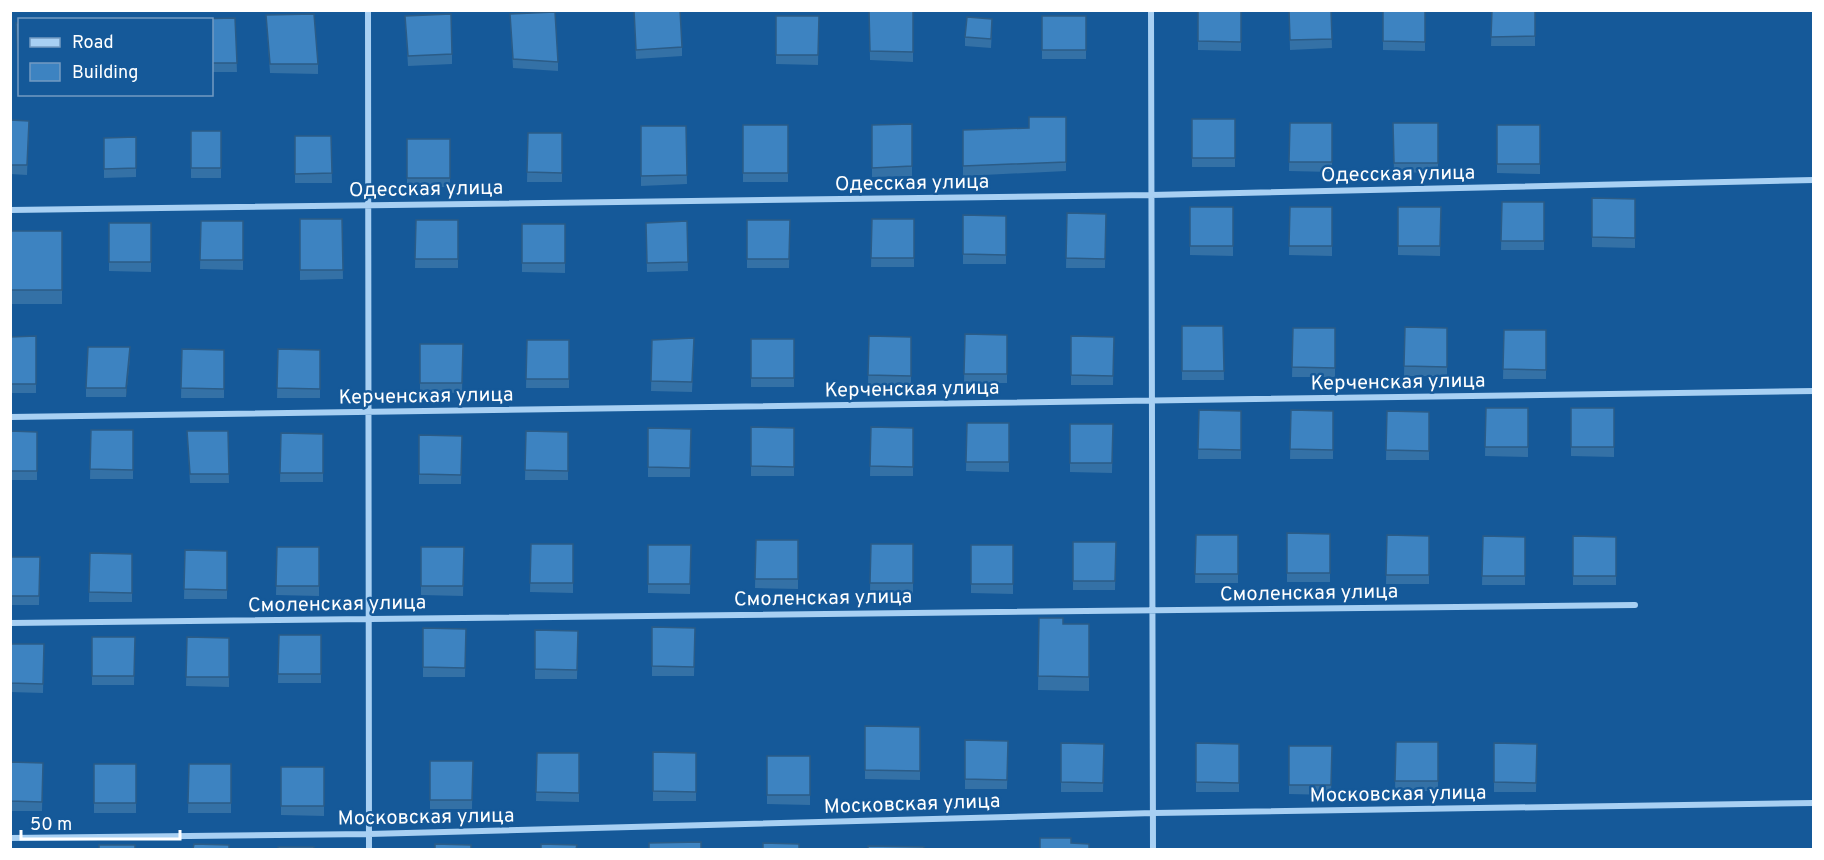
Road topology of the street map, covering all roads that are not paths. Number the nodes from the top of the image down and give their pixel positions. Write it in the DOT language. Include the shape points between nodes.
graph roads {
  1 [pos="368,10"];
  2 [pos="1151,10"];
  3 [pos="1814,180"];
  4 [pos="1152,195"];
  5 [pos="369,205"];
  6 [pos="10,210"];
  7 [pos="1814,391"];
  8 [pos="1152,402"];
  9 [pos="369,412"];
  10 [pos="10,417"];
  11 [pos="1635,605"];
  12 [pos="1153,610"];
  13 [pos="369,619"];
  14 [pos="10,623"];
  15 [pos="1814,803"];
  16 [pos="1154,813"];
  17 [pos="369,834"];
  18 [pos="10,838"];
  19 [pos="369,849"];
  20 [pos="1153,849"];
  1 -- 5 [label="street"];
  2 -- 4 [label="street"];
  3 -- 4 [label="street, Одесская улица"];
  4 -- 5 [label="street, Одесская улица"];
  4 -- 8 [label="street"];
  5 -- 6 [label="street, Одесская улица"];
  5 -- 9 [label="street"];
  7 -- 8 [label="street, Керченская улица"];
  8 -- 9 [label="street, Керченская улица"];
  8 -- 12 [label="street"];
  9 -- 10 [label="street, Керченская улица"];
  9 -- 13 [label="street"];
  11 -- 12 [label="street, Смоленская улица"];
  12 -- 13 [label="street, Смоленская улица"];
  12 -- 16 [label="street"];
  13 -- 14 [label="street, Смоленская улица"];
  13 -- 17 [label="street"];
  15 -- 16 [label="street, Московская улица"];
  16 -- 17 [label="street, Московская улица"];
  16 -- 20 [label="street"];
  17 -- 18 [label="street, Московская улица"];
  17 -- 19 [label="street"];
}
